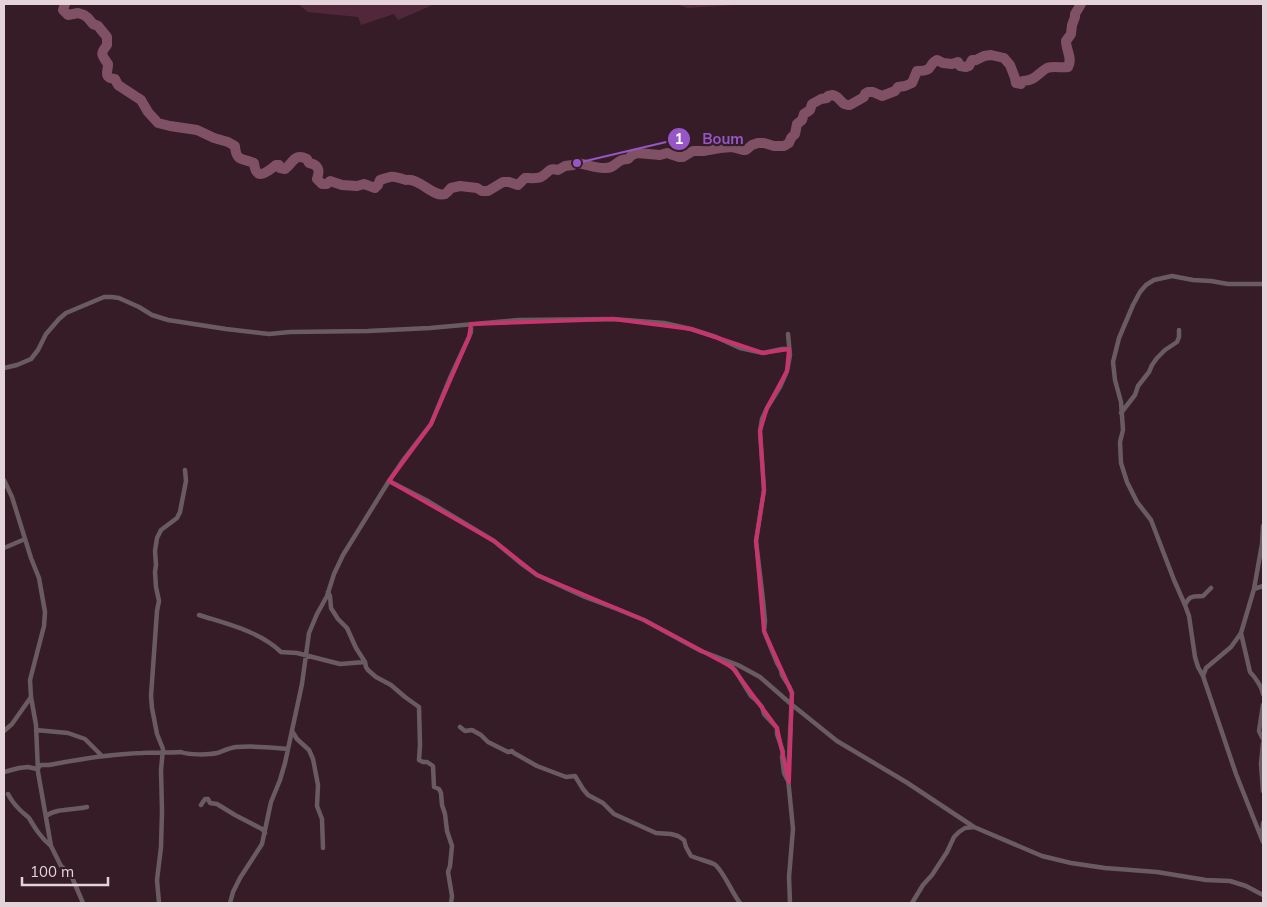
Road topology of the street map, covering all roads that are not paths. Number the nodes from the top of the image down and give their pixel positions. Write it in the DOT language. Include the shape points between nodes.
graph roads {
  1 [pos="1263,284"];
  2 [pos="470,324"];
  3 [pos="1179,330"];
  4 [pos="788,334"];
  5 [pos="789,349"];
  6 [pos="4,368"];
  7 [pos="1122,413"];
  8 [pos="185,470"];
  9 [pos="4,480"];
  10 [pos="389,481"];
  11 [pos="1263,526"];
  12 [pos="25,539"];
  13 [pos="4,548"];
  14 [pos="1263,586"];
  15 [pos="1211,588"];
  16 [pos="1254,589"];
  17 [pos="328,592"];
  18 [pos="1185,605"];
  19 [pos="199,615"];
  20 [pos="1241,633"];
  21 [pos="306,656"];
  22 [pos="720,658"];
  23 [pos="366,662"];
  24 [pos="1203,676"];
  25 [pos="1263,694"];
  26 [pos="31,697"];
  27 [pos="791,704"];
  28 [pos="1263,705"];
  29 [pos="460,727"];
  30 [pos="36,730"];
  31 [pos="292,730"];
  32 [pos="4,731"];
  33 [pos="1263,741"];
  34 [pos="288,749"];
  35 [pos="163,753"];
  36 [pos="102,756"];
  37 [pos="1262,763"];
  38 [pos="38,768"];
  39 [pos="4,772"];
  40 [pos="789,782"];
  41 [pos="1263,791"];
  42 [pos="8,794"];
  43 [pos="201,805"];
  44 [pos="87,807"];
  45 [pos="46,816"];
  46 [pos="960,818"];
  47 [pos="1263,823"];
  48 [pos="974,827"];
  49 [pos="963,829"];
  50 [pos="265,832"];
  51 [pos="1262,840"];
  52 [pos="51,846"];
  53 [pos="323,848"];
  54 [pos="1263,896"];
  55 [pos="83,903"];
  56 [pos="159,903"];
  57 [pos="230,903"];
  58 [pos="451,903"];
  59 [pos="740,903"];
  60 [pos="790,903"];
  61 [pos="912,903"];
  1 -- 7 [label="street" via="1228,284 1172,276 1146,285 1128,315 1113,362"];
  2 -- 5 [label="street" via="613,319 664,323 691,329 762,353"];
  2 -- 6 [label="street" via="269,334 168,320 119,298 104,297 66,313 46,334 31,359"];
  2 -- 10 [label="street" via="471,332 431,424"];
  3 -- 7 [label="street" via="1177,342 1157,358"];
  4 -- 5 [label="street"];
  5 -- 27 [label="street" via="787,371 761,425 764,490 756,541 764,631 792,694"];
  7 -- 18 [label="street" via="1120,452 1127,482 1151,520"];
  8 -- 35 [label="street" via="180,512 161,530 155,551 159,601 151,696"];
  9 -- 12 [label="street"];
  10 -- 17 [label="street" via="343,555"];
  10 -- 22 [label="street" via="494,541 537,575 644,620"];
  11 -- 16 [label="street"];
  12 -- 13 [label="street"];
  12 -- 26 [label="street" via="39,578 45,612 30,680"];
  14 -- 16 [label="street"];
  15 -- 18 [label="street" via="1203,596 1191,597"];
  16 -- 20 [label="street"];
  17 -- 21 [label="street" via="309,633"];
  17 -- 23 [label="street" via="331,608 347,628"];
  18 -- 24 [label="street" via="1195,657"];
  19 -- 21 [label="street" via="259,636 281,652 297,652"];
  20 -- 24 [label="street" via="1231,647 1206,668"];
  20 -- 25 [label="street" via="1250,672"];
  21 -- 23 [label="street" via="340,664"];
  21 -- 31 [label="street"];
  22 -- 27 [label="street" via="760,677"];
  22 -- 40 [label="street" via="735,670 777,728 784,773"];
  23 -- 58 [label="street" via="366,667 376,678 391,685 419,707 419,760 433,766 434,787 441,793 452,846 448,872"];
  24 -- 51 [label="street"];
  26 -- 30 [label="street"];
  26 -- 32 [label="street"];
  27 -- 40 [label="street"];
  27 -- 46 [label="street" via="837,741"];
  28 -- 33 [label="street" via="1259,732"];
  29 -- 59 [label="street" via="465,731 472,730 488,742 537,766 566,777 575,776 588,794 625,820 656,833 678,836 684,840 691,856 716,865"];
  30 -- 36 [label="street" via="68,733 85,739"];
  30 -- 38 [label="street"];
  31 -- 34 [label="street"];
  31 -- 53 [label="street" via="313,759"];
  33 -- 37 [label="street"];
  34 -- 35 [label="street" via="242,747 211,754"];
  34 -- 50 [label="street"];
  35 -- 36 [label="street"];
  35 -- 56 [label="street" via="157,880"];
  36 -- 38 [label="street"];
  37 -- 41 [label="street"];
  38 -- 39 [label="street"];
  38 -- 45 [label="street"];
  40 -- 60 [label="street" via="793,829"];
  42 -- 52 [label="street"];
  43 -- 50 [label="street" via="208,799"];
  44 -- 45 [label="street"];
  45 -- 52 [label="street"];
  46 -- 48 [label="street"];
  46 -- 49 [label="street"];
  47 -- 51 [label="street"];
  48 -- 49 [label="street"];
  48 -- 54 [label="street" via="1042,856 1071,863 1230,881"];
  49 -- 61 [label="street" via="954,837"];
  50 -- 57 [label="street" via="262,844 240,878"];
  52 -- 55 [label="street" via="71,875"];
}
